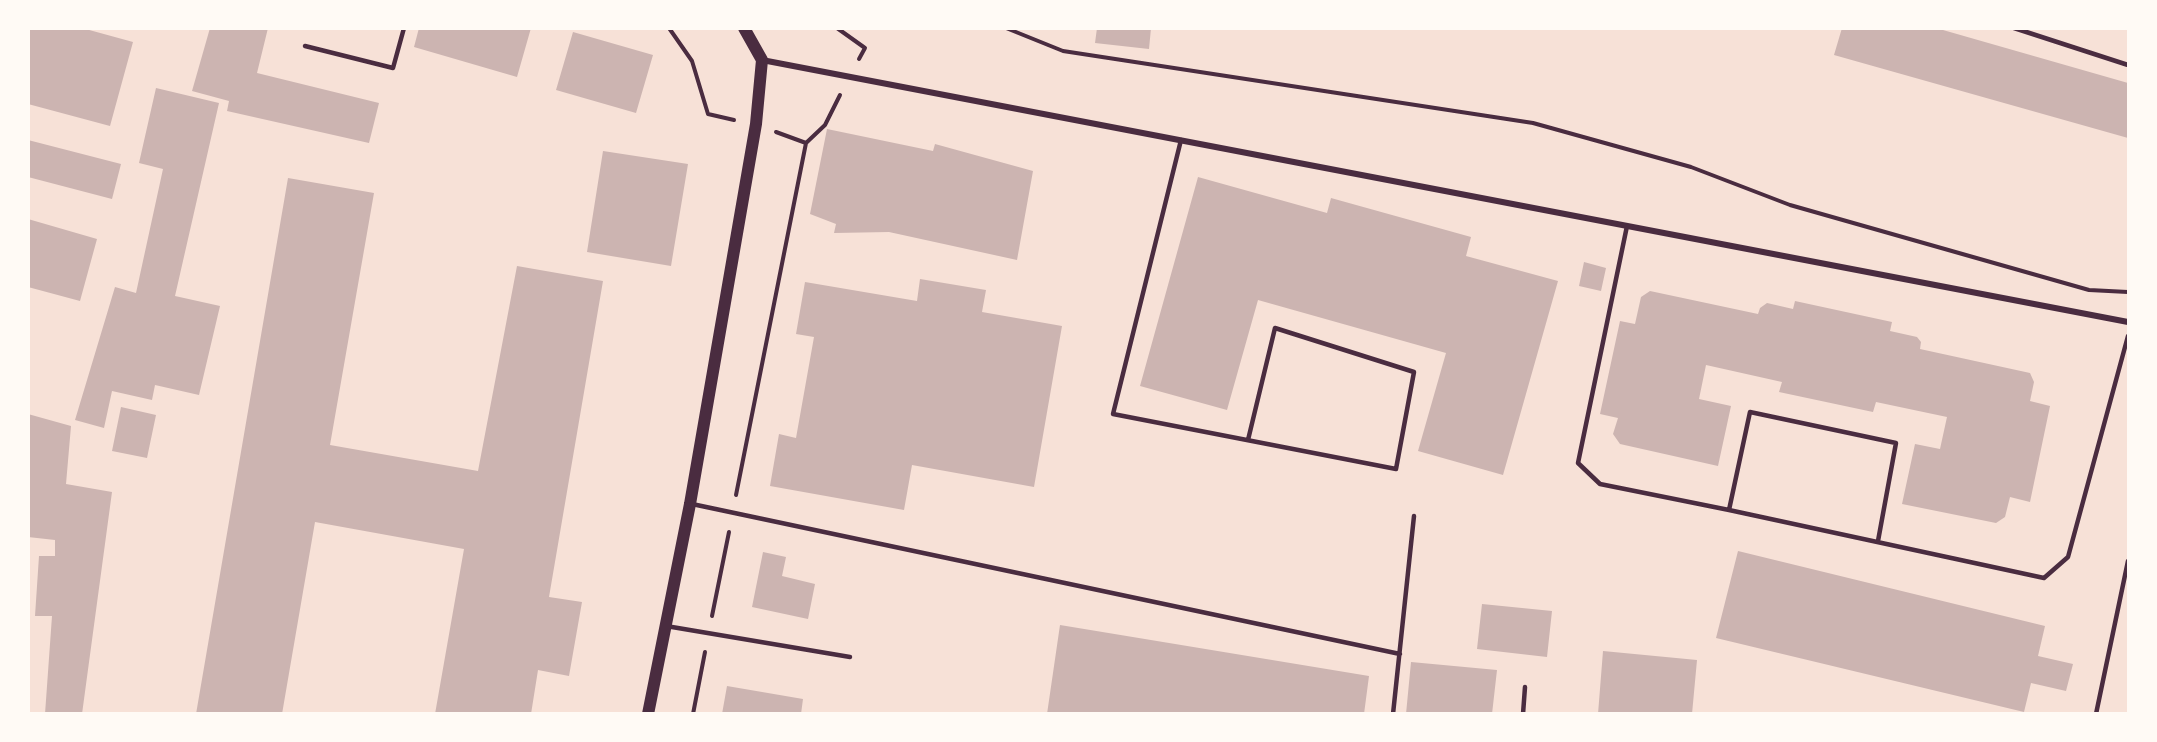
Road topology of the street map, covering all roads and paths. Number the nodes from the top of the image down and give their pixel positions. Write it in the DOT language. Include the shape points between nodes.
graph roads {
  1 [pos="404,28"];
  2 [pos="669,28"];
  3 [pos="744,28"];
  4 [pos="837,28"];
  5 [pos="1006,28"];
  6 [pos="2014,28"];
  7 [pos="305,46"];
  8 [pos="762,60"];
  9 [pos="2128,65"];
  10 [pos="850,77"];
  11 [pos="756,124"];
  12 [pos="1181,140"];
  13 [pos="806,142"];
  14 [pos="1627,226"];
  15 [pos="2128,292"];
  16 [pos="2128,322"];
  17 [pos="2128,336"];
  18 [pos="1248,440"];
  19 [pos="690,504"];
  20 [pos="1729,510"];
  21 [pos="733,512"];
  22 [pos="1414,516"];
  23 [pos="1878,541"];
  24 [pos="2128,561"];
  25 [pos="666,626"];
  26 [pos="709,633"];
  27 [pos="1400,654"];
  28 [pos="850,657"];
  29 [pos="1525,687"];
  30 [pos="648,714"];
  31 [pos="693,714"];
  32 [pos="1393,714"];
  33 [pos="1523,714"];
  34 [pos="2096,714"];
  1 -- 7 [label="lane" via="393,68"];
  2 -- 11 [label="path" via="692,60 708,114"];
  3 -- 8 [label="main road"];
  4 -- 10 [label="path" via="865,48"];
  5 -- 15 [label="path" via="1063,51 1533,123 1691,167 1790,205 2089,290"];
  6 -- 9 [label="lane"];
  8 -- 10 [label="street"];
  8 -- 11 [label="main road"];
  10 -- 12 [label="street"];
  10 -- 13 [label="path" via="825,125"];
  11 -- 13 [label="path"];
  11 -- 19 [label="main road"];
  12 -- 14 [label="street"];
  12 -- 18 [label="lane" via="1113,414"];
  13 -- 21 [label="path"];
  14 -- 16 [label="street"];
  14 -- 20 [label="lane" via="1578,463 1600,484"];
  17 -- 23 [label="lane" via="2068,557 2044,578"];
  18 -- 18 [label="lane" via="1396,469 1414,372 1275,328"];
  19 -- 21 [label="lane"];
  19 -- 25 [label="main road"];
  20 -- 23 [label="lane"];
  20 -- 23 [label="lane" via="1750,412 1896,443"];
  21 -- 26 [label="path"];
  21 -- 27 [label="lane"];
  22 -- 27 [label="lane"];
  24 -- 34 [label="lane"];
  25 -- 26 [label="lane"];
  25 -- 30 [label="main road"];
  26 -- 28 [label="lane"];
  26 -- 31 [label="path"];
  27 -- 32 [label="lane"];
  29 -- 33 [label="lane"];
}
